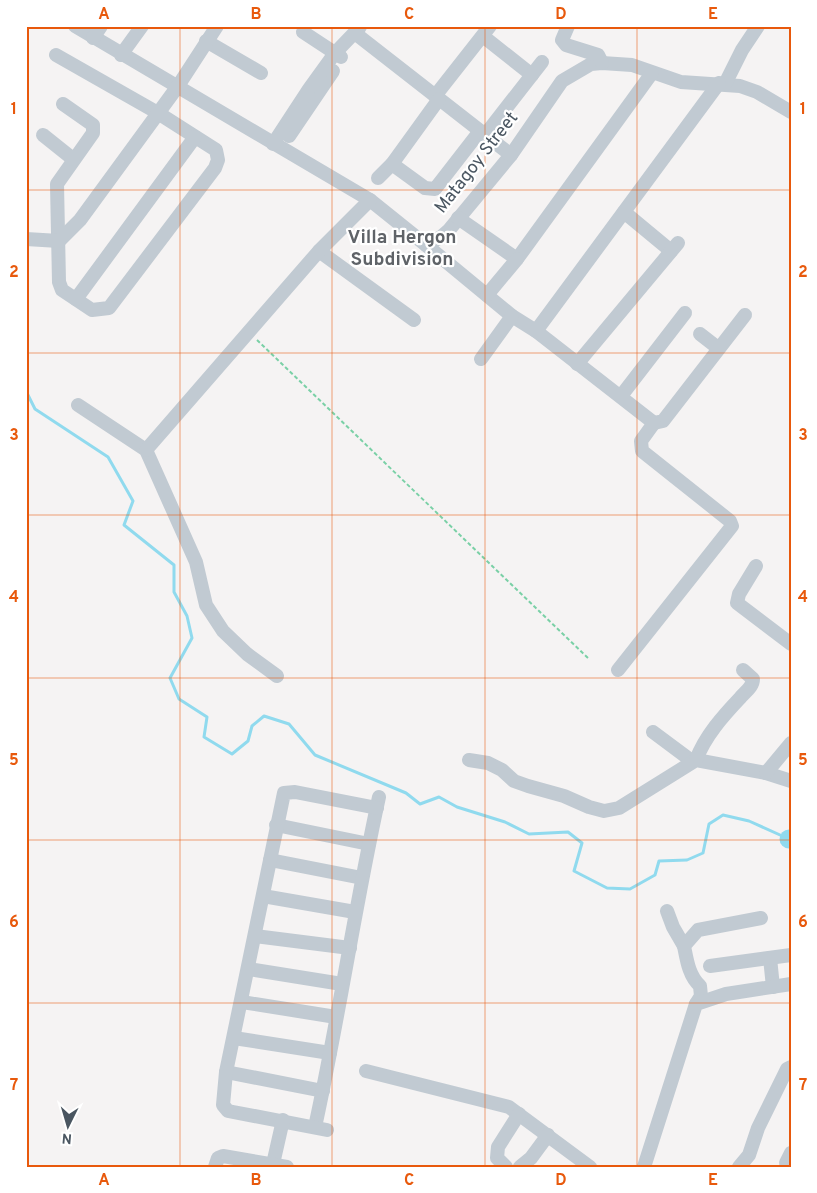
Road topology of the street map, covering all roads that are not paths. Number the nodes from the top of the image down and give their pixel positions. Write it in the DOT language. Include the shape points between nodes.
graph roads {
  1 [pos="75,26"];
  2 [pos="142,26"];
  3 [pos="217,26"];
  4 [pos="568,26"];
  5 [pos="758,26"];
  6 [pos="97,32"];
  7 [pos="303,32"];
  8 [pos="487,32"];
  9 [pos="355,33"];
  10 [pos="206,41"];
  11 [pos="121,55"];
  12 [pos="338,55"];
  13 [pos="56,56"];
  14 [pos="542,62"];
  15 [pos="602,63"];
  16 [pos="261,73"];
  17 [pos="652,73"];
  18 [pos="532,75"];
  19 [pos="722,84"];
  20 [pos="178,86"];
  21 [pos="437,97"];
  22 [pos="63,104"];
  23 [pos="791,112"];
  24 [pos="158,113"];
  25 [pos="483,133"];
  26 [pos="43,135"];
  27 [pos="195,136"];
  28 [pos="277,147"];
  29 [pos="511,155"];
  30 [pos="74,159"];
  31 [pos="392,164"];
  32 [pos="378,178"];
  33 [pos="370,200"];
  34 [pos="624,212"];
  35 [pos="458,218"];
  36 [pos="26,239"];
  37 [pos="59,241"];
  38 [pos="426,245"];
  39 [pos="319,251"];
  40 [pos="517,259"];
  41 [pos="487,295"];
  42 [pos="76,299"];
  43 [pos="686,313"];
  44 [pos="745,315"];
  45 [pos="512,316"];
  46 [pos="414,320"];
  47 [pos="536,331"];
  48 [pos="700,334"];
  49 [pos="718,348"];
  50 [pos="481,359"];
  51 [pos="577,364"];
  52 [pos="620,396"];
  53 [pos="78,405"];
  54 [pos="654,422"];
  55 [pos="146,450"];
  56 [pos="756,566"];
  57 [pos="791,644"];
  58 [pos="618,670"];
  59 [pos="743,670"];
  60 [pos="277,676"];
  61 [pos="653,732"];
  62 [pos="791,743"];
  63 [pos="469,760"];
  64 [pos="694,761"];
  65 [pos="766,773"];
  66 [pos="791,781"];
  67 [pos="276,825"];
  68 [pos="369,844"];
  69 [pos="270,860"];
  70 [pos="362,878"];
  71 [pos="263,896"];
  72 [pos="667,911"];
  73 [pos="355,912"];
  74 [pos="761,918"];
  75 [pos="256,936"];
  76 [pos="684,946"];
  77 [pos="350,948"];
  78 [pos="791,955"];
  79 [pos="770,958"];
  80 [pos="710,966"];
  81 [pos="249,970"];
  82 [pos="342,984"];
  83 [pos="791,984"];
  84 [pos="773,987"];
  85 [pos="242,1002"];
  86 [pos="696,1004"];
  87 [pos="336,1016"];
  88 [pos="234,1038"];
  89 [pos="330,1053"];
  90 [pos="791,1066"];
  91 [pos="226,1072"];
  92 [pos="366,1072"];
  93 [pos="323,1090"];
  94 [pos="519,1114"];
  95 [pos="283,1120"];
  96 [pos="548,1135"];
  97 [pos="280,1165"];
  98 [pos="215,1167"];
  99 [pos="506,1167"];
  100 [pos="520,1167"];
  101 [pos="590,1167"];
  102 [pos="644,1167"];
  103 [pos="739,1167"];
  1 -- 6 [label="street"];
  2 -- 11 [label="street"];
  3 -- 10 [label="street"];
  4 -- 15 [label="street" via="562,40 566,45 598,54"];
  5 -- 19 [label="street"];
  6 -- 11 [label="street"];
  7 -- 12 [label="street"];
  8 -- 18 [label="street"];
  8 -- 21 [label="street"];
  9 -- 12 [label="street"];
  9 -- 21 [label="street"];
  10 -- 16 [label="street"];
  10 -- 20 [label="street"];
  11 -- 20 [label="street"];
  12 -- 28 [label="street"];
  13 -- 24 [label="street"];
  14 -- 18 [label="street"];
  15 -- 17 [label="street, Matagoy Street" via="632,65"];
  15 -- 29 [label="street, Matagoy Street" via="591,64 562,81"];
  17 -- 19 [label="street, Matagoy Street" via="681,82"];
  17 -- 40 [label="street"];
  18 -- 25 [label="street"];
  19 -- 23 [label="street, Matagoy Street" via="757,92"];
  19 -- 34 [label="street"];
  20 -- 24 [label="street"];
  20 -- 28 [label="street"];
  21 -- 25 [label="street"];
  21 -- 31 [label="street"];
  22 -- 30 [label="street" via="92,126 93,133"];
  24 -- 27 [label="street"];
  24 -- 37 [label="street" via="80,220"];
  25 -- 29 [label="street"];
  25 -- 31 [label="street" via="435,189 425,188"];
  26 -- 30 [label="street"];
  27 -- 42 [label="street"];
  27 -- 42 [label="street" via="216,150 216,168 109,308 92,310"];
  28 -- 33 [label="street"];
  29 -- 35 [label="street, Matagoy Street"];
  30 -- 37 [label="street" via="57,184"];
  31 -- 32 [label="street"];
  33 -- 38 [label="street"];
  33 -- 39 [label="street"];
  34 -- 47 [label="street"];
  34 -- 51 [label="street" via="675,247"];
  35 -- 38 [label="street, Matagoy Street" via="441,237"];
  35 -- 40 [label="street"];
  36 -- 37 [label="street"];
  37 -- 42 [label="street" via="59,282 62,290"];
  38 -- 41 [label="street"];
  39 -- 46 [label="street"];
  39 -- 55 [label="street"];
  40 -- 41 [label="street"];
  41 -- 45 [label="street"];
  43 -- 52 [label="street"];
  44 -- 49 [label="street"];
  45 -- 47 [label="street"];
  45 -- 50 [label="street"];
  47 -- 51 [label="street"];
  48 -- 49 [label="street"];
  49 -- 54 [label="street" via="663,421"];
  51 -- 52 [label="street"];
  52 -- 54 [label="street"];
  53 -- 55 [label="street"];
  54 -- 58 [label="street" via="641,441 642,451 730,521 732,526"];
  55 -- 60 [label="street" via="196,562 206,605 229,636"];
  56 -- 57 [label="street" via="737,603"];
  59 -- 64 [label="street" via="752,679 752,685 725,714"];
  61 -- 64 [label="street"];
  62 -- 65 [label="street"];
  63 -- 64 [label="street" via="488,763 514,781 604,811 619,808"];
  64 -- 65 [label="street"];
  65 -- 66 [label="street"];
  67 -- 68 [label="street"];
  67 -- 68 [label="street" via="281,797 288,791 378,802"];
  67 -- 69 [label="street"];
  68 -- 70 [label="street"];
  69 -- 70 [label="street"];
  69 -- 71 [label="street"];
  70 -- 73 [label="street"];
  71 -- 73 [label="street"];
  71 -- 75 [label="street"];
  72 -- 76 [label="street"];
  73 -- 77 [label="street"];
  74 -- 76 [label="street" via="698,930"];
  75 -- 77 [label="street"];
  75 -- 81 [label="street"];
  76 -- 86 [label="street" via="688,968 700,986 701,996"];
  77 -- 82 [label="street"];
  78 -- 79 [label="street"];
  79 -- 80 [label="street"];
  79 -- 84 [label="street"];
  81 -- 82 [label="street"];
  81 -- 85 [label="street"];
  82 -- 87 [label="street"];
  83 -- 84 [label="street"];
  84 -- 86 [label="street" via="726,994"];
  85 -- 87 [label="street"];
  85 -- 88 [label="street"];
  86 -- 102 [label="street"];
  87 -- 89 [label="street"];
  88 -- 89 [label="street"];
  88 -- 91 [label="street"];
  89 -- 93 [label="street"];
  90 -- 103 [label="street" via="764,1115 748,1155"];
  91 -- 93 [label="street"];
  91 -- 95 [label="street" via="223,1105 228,1110"];
  92 -- 94 [label="street" via="484,1099"];
  93 -- 95 [label="street" via="321,1128"];
  94 -- 96 [label="street"];
  94 -- 99 [label="street" via="498,1147 497,1158"];
  95 -- 97 [label="street"];
  96 -- 100 [label="street"];
  96 -- 101 [label="street"];
  97 -- 98 [label="street" via="224,1156 218,1158"];
}
